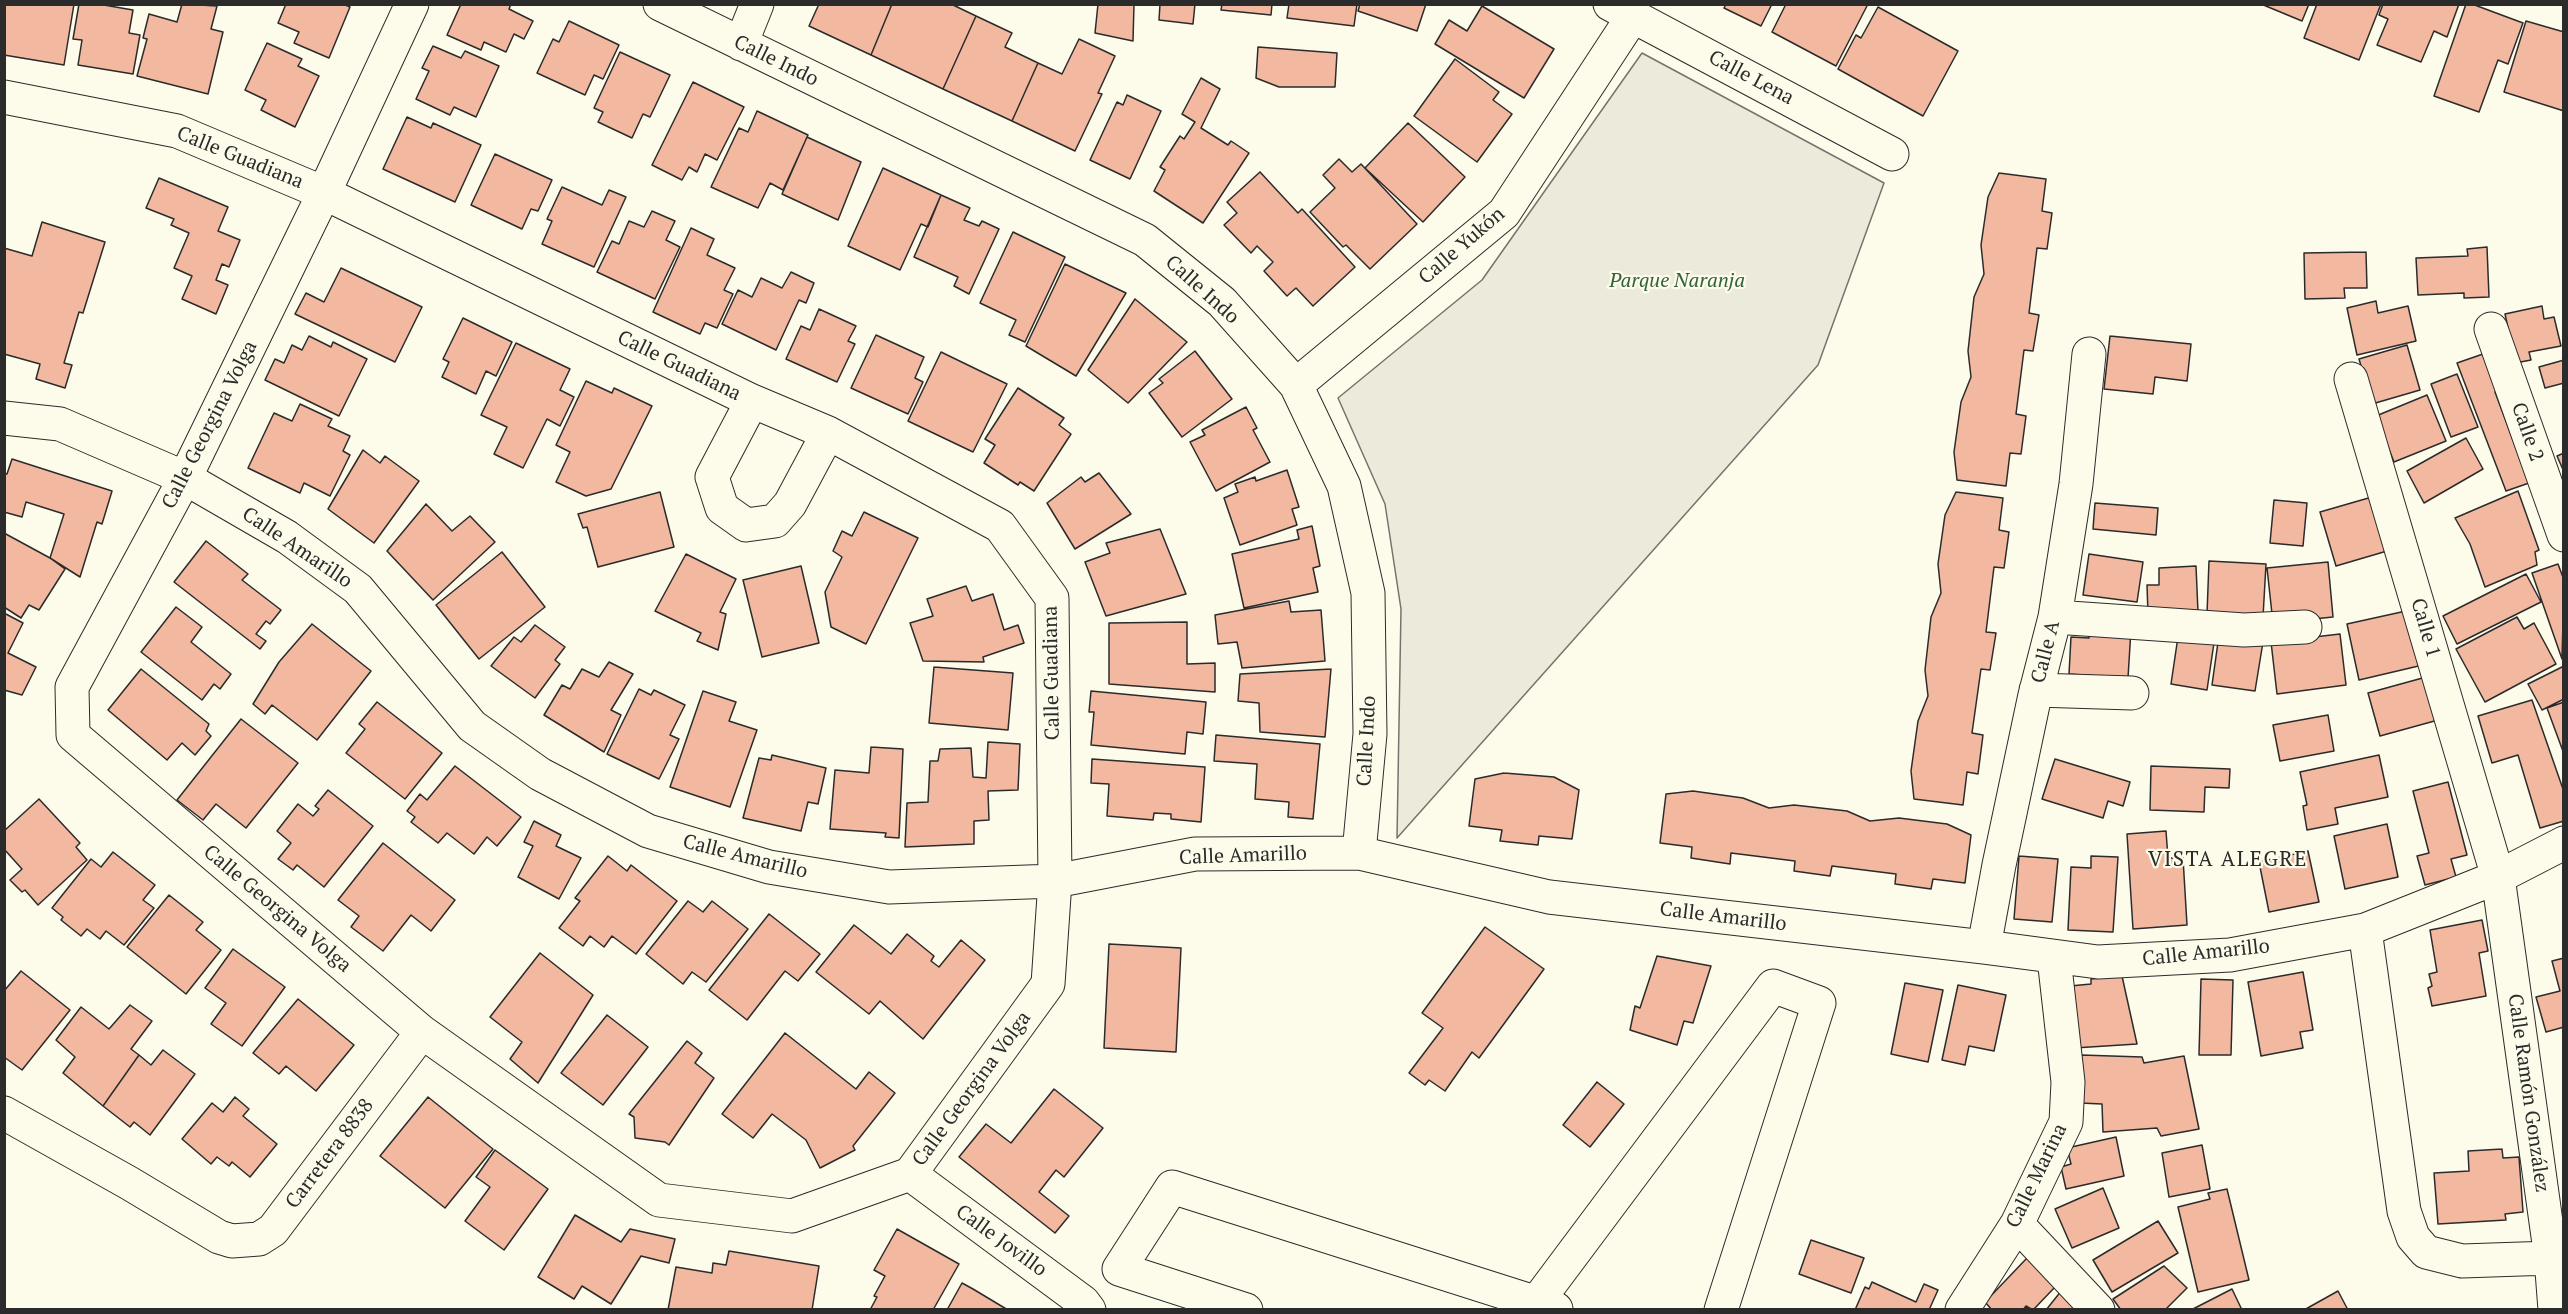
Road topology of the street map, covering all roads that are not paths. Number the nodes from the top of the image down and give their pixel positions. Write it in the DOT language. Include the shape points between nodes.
graph roads {
  1 [pos="412,4"];
  2 [pos="660,4"];
  3 [pos="757,4"];
  4 [pos="1622,10"];
  5 [pos="741,44"];
  6 [pos="4,97"];
  7 [pos="1892,154"];
  8 [pos="324,193"];
  9 [pos="2491,329"];
  10 [pos="2089,354"];
  11 [pos="2351,379"];
  12 [pos="1296,385"];
  13 [pos="752,401"];
  14 [pos="4,418"];
  15 [pos="828,433"];
  16 [pos="185,478"];
  17 [pos="2564,535"];
  18 [pos="2055,617"];
  19 [pos="2304,627"];
  20 [pos="2036,690"];
  21 [pos="2132,693"];
  22 [pos="2564,843"];
  23 [pos="1359,853"];
  24 [pos="2498,877"];
  25 [pos="1055,881"];
  26 [pos="2365,930"];
  27 [pos="1984,947"];
  28 [pos="2054,958"];
  29 [pos="422,1032"];
  30 [pos="4,1113"];
  31 [pos="910,1174"];
  32 [pos="2017,1224"];
  33 [pos="2557,1257"];
  34 [pos="1547,1306"];
  35 [pos="1089,1310"];
  36 [pos="1246,1310"];
  37 [pos="1721,1310"];
  38 [pos="1962,1310"];
  39 [pos="2098,1310"];
  40 [pos="2555,1310"];
  1 -- 8 [label="street, Calle Georgina Volga"];
  2 -- 5 [label="street, Calle Indo"];
  3 -- 5 [label="street"];
  4 -- 7 [label="street, Calle Lena"];
  4 -- 12 [label="street, Calle Yukón" via="1504,213"];
  5 -- 12 [label="street, Calle Indo" via="1144,240 1222,302"];
  6 -- 8 [label="street, Calle Guadiana" via="177,130"];
  8 -- 13 [label="street, Calle Guadiana"];
  8 -- 16 [label="street, Calle Georgina Volga"];
  9 -- 17 [label="street, Calle 2"];
  10 -- 18 [label="street, Calle A" via="2076,484"];
  11 -- 24 [label="street, Calle 1"];
  12 -- 23 [label="street, Calle Indo" via="1344,486 1368,593 1370,734"];
  13 -- 15 [label="street, Calle Guadiana"];
  13 -- 15 [label="street" via="712,477 722,508 746,525 774,520 790,504"];
  14 -- 16 [label="street, Calle Amarillo" via="60,424"];
  15 -- 25 [label="street, Calle Guadiana" via="1000,526 1052,598"];
  16 -- 25 [label="street, Calle Amarillo" via="287,537 358,589 472,726 540,774 648,831 769,867 889,887"];
  16 -- 29 [label="street, Calle Georgina Volga" via="72,687 73,735"];
  18 -- 19 [label="street" via="2244,630"];
  18 -- 20 [label="street, Calle A"];
  20 -- 21 [label="street"];
  20 -- 27 [label="street, Calle A"];
  22 -- 24 [label="street, Calle Amarillo"];
  23 -- 25 [label="street, Calle Amarillo" via="1196,854"];
  23 -- 27 [label="street, Calle Amarillo" via="1549,897"];
  24 -- 26 [label="street, Calle Amarillo"];
  24 -- 33 [label="street, Calle Ramón González"];
  25 -- 31 [label="street, Calle Georgina Volga" via="1048,984"];
  26 -- 28 [label="street, Calle Amarillo" via="2230,955 2097,962"];
  26 -- 33 [label="street" via="2404,1211 2413,1236 2426,1252 2462,1261"];
  27 -- 28 [label="street, Calle Amarillo"];
  28 -- 32 [label="street, Calle Marina" via="2068,1082 2066,1122"];
  29 -- 30 [label="street, Carretera 8838" via="273,1230 259,1239 232,1241 219,1237"];
  29 -- 31 [label="street, Calle Georgina Volga" via="659,1200 792,1215"];
  31 -- 35 [label="street, Calle Jovillo"];
  32 -- 38 [label="street, Calle Marina"];
  32 -- 39 [label="street"];
  33 -- 40 [label="street, Calle Ramón González"];
  34 -- 36 [label="street" via="1172,1187 1119,1269"];
  34 -- 37 [label="street" via="1773,986 1819,1003"];
}
